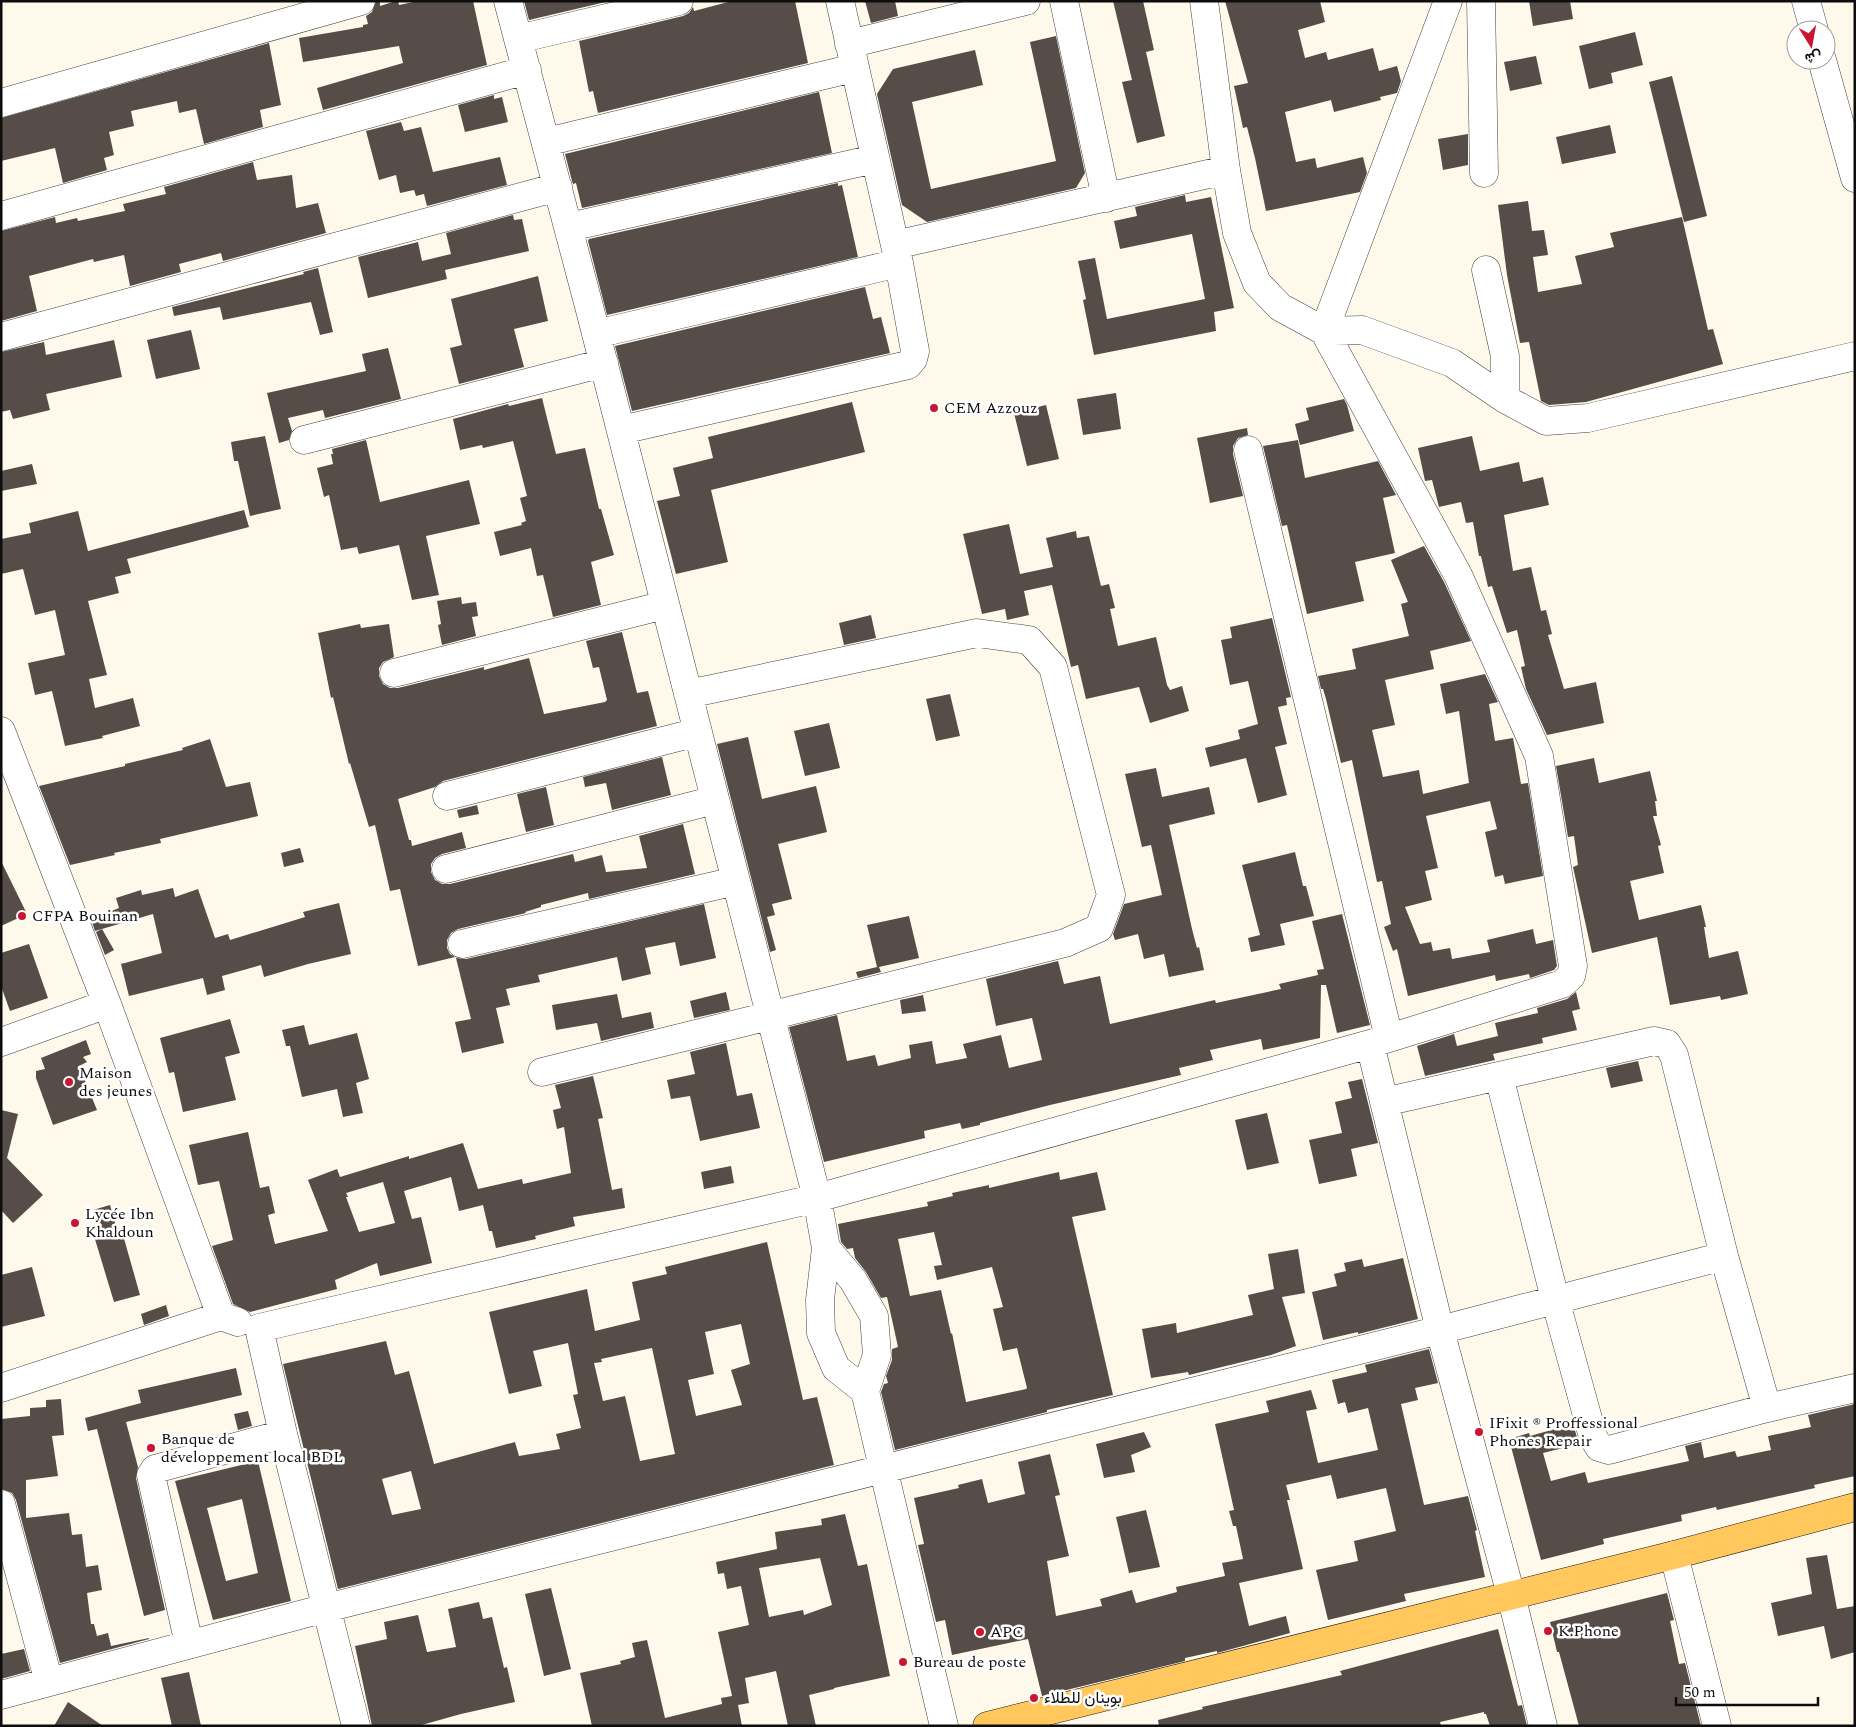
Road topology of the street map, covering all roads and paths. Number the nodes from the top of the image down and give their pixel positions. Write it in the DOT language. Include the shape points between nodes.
graph roads {
  1 [pos="361,1"];
  2 [pos="508,1"];
  3 [pos="679,1"];
  4 [pos="840,1"];
  5 [pos="1026,1"];
  6 [pos="1064,1"];
  7 [pos="1204,1"];
  8 [pos="1448,1"];
  9 [pos="1481,1"];
  10 [pos="1806,1"];
  11 [pos="1811,20"];
  12 [pos="518,39"];
  13 [pos="851,56"];
  14 [pos="527,70"];
  15 [pos="1825,70"];
  16 [pos="1,103"];
  17 [pos="546,142"];
  18 [pos="875,159"];
  19 [pos="1226,170"];
  20 [pos="1484,173"];
  21 [pos="1855,178"];
  22 [pos="558,187"];
  23 [pos="1106,198"];
  24 [pos="1,216"];
  25 [pos="569,228"];
  26 [pos="897,254"];
  27 [pos="1486,270"];
  28 [pos="1324,331"];
  29 [pos="596,334"];
  30 [pos="1,337"];
  31 [pos="1855,356"];
  32 [pos="604,363"];
  33 [pos="1505,399"];
  34 [pos="621,430"];
  35 [pos="304,440"];
  36 [pos="1248,450"];
  37 [pos="665,605"];
  38 [pos="394,673"];
  39 [pos="688,694"];
  40 [pos="1,731"];
  41 [pos="698,732"];
  42 [pos="447,796"];
  43 [pos="715,800"];
  44 [pos="446,869"];
  45 [pos="736,881"];
  46 [pos="462,944"];
  47 [pos="107,1004"];
  48 [pos="770,1016"];
  49 [pos="1379,1041"];
  50 [pos="1,1042"];
  51 [pos="542,1072"];
  52 [pos="1499,1076"];
  53 [pos="1384,1102"];
  54 [pos="817,1198"];
  55 [pos="826,1248"];
  56 [pos="1724,1256"];
  57 [pos="1555,1299"];
  58 [pos="221,1316"];
  59 [pos="259,1328"];
  60 [pos="1440,1330"];
  61 [pos="1,1388"];
  62 [pos="1855,1388"];
  63 [pos="865,1391"];
  64 [pos="1767,1408"];
  65 [pos="283,1434"];
  66 [pos="884,1470"];
  67 [pos="1,1504"];
  68 [pos="1855,1508"];
  69 [pos="1674,1554"];
  70 [pos="1511,1595"];
  71 [pos="326,1608"];
  72 [pos="190,1644"];
  73 [pos="49,1682"];
  74 [pos="1,1695"];
  75 [pos="356,1726"];
  76 [pos="944,1726"];
  77 [pos="987,1726"];
  78 [pos="1543,1726"];
  79 [pos="1717,1726"];
  1 -- 16 [label="street"];
  2 -- 12 [label="street"];
  3 -- 12 [label="street"];
  4 -- 13 [label="street"];
  5 -- 13 [label="street"];
  6 -- 23 [label="street"];
  7 -- 19 [label="street"];
  8 -- 28 [label="street"];
  9 -- 20 [label="street"];
  10 -- 11 [label="street"];
  12 -- 14 [label="street"];
  13 -- 17 [label="street"];
  13 -- 18 [label="street"];
  14 -- 17 [label="street"];
  14 -- 24 [label="street"];
  15 -- 21 [label="street"];
  17 -- 22 [label="street"];
  18 -- 25 [label="street"];
  18 -- 26 [label="street"];
  19 -- 23 [label="street"];
  19 -- 28 [label="street" via="1237,234 1257,283 1280,307"];
  22 -- 25 [label="street"];
  22 -- 30 [label="street"];
  23 -- 26 [label="street"];
  25 -- 29 [label="street"];
  26 -- 29 [label="street"];
  26 -- 34 [label="street" via="915,351 908,365"];
  27 -- 33 [label="street" via="1505,356"];
  28 -- 33 [label="street" via="1362,330 1452,363"];
  28 -- 49 [label="street" via="1458,575 1538,756 1573,966 1571,976 1562,984"];
  29 -- 32 [label="street"];
  31 -- 33 [label="street" via="1588,418 1546,421"];
  32 -- 34 [label="street"];
  32 -- 35 [label="street"];
  34 -- 37 [label="street"];
  36 -- 49 [label="street"];
  37 -- 38 [label="street"];
  37 -- 39 [label="street"];
  39 -- 41 [label="street"];
  39 -- 48 [label="street" via="977,633 1029,640 1052,667 1111,895 1099,928 1065,943"];
  40 -- 47 [label="street"];
  41 -- 42 [label="street"];
  41 -- 43 [label="street"];
  43 -- 44 [label="street"];
  43 -- 45 [label="street"];
  45 -- 46 [label="street"];
  45 -- 48 [label="street"];
  47 -- 50 [label="street"];
  47 -- 58 [label="street"];
  48 -- 51 [label="street"];
  48 -- 54 [label="street"];
  49 -- 53 [label="street"];
  49 -- 54 [label="street"];
  52 -- 53 [label="street"];
  52 -- 56 [label="street" via="1654,1041 1667,1044 1674,1055"];
  52 -- 57 [label="street"];
  53 -- 60 [label="street"];
  54 -- 55 [label="street"];
  54 -- 59 [label="street"];
  55 -- 63 [label="street" via="820,1300 822,1333 836,1368"];
  55 -- 63 [label="street" via="853,1280 874,1316 878,1355"];
  56 -- 57 [label="street"];
  56 -- 64 [label="street"];
  57 -- 60 [label="street"];
  57 -- 64 [label="street" via="1593,1437 1599,1447 1609,1450"];
  58 -- 59 [label="street"];
  58 -- 61 [label="street"];
  59 -- 65 [label="street"];
  60 -- 66 [label="street"];
  60 -- 70 [label="street"];
  62 -- 64 [label="street"];
  63 -- 66 [label="street"];
  65 -- 71 [label="street"];
  65 -- 72 [label="street" via="152,1471"];
  66 -- 71 [label="street"];
  66 -- 76 [label="street"];
  67 -- 73 [label="street"];
  68 -- 69 [label="main road"];
  69 -- 70 [label="main road"];
  69 -- 79 [label="street"];
  70 -- 77 [label="main road"];
  70 -- 78 [label="street"];
  71 -- 72 [label="street"];
  71 -- 75 [label="street"];
  72 -- 73 [label="street"];
  73 -- 74 [label="street"];
}
